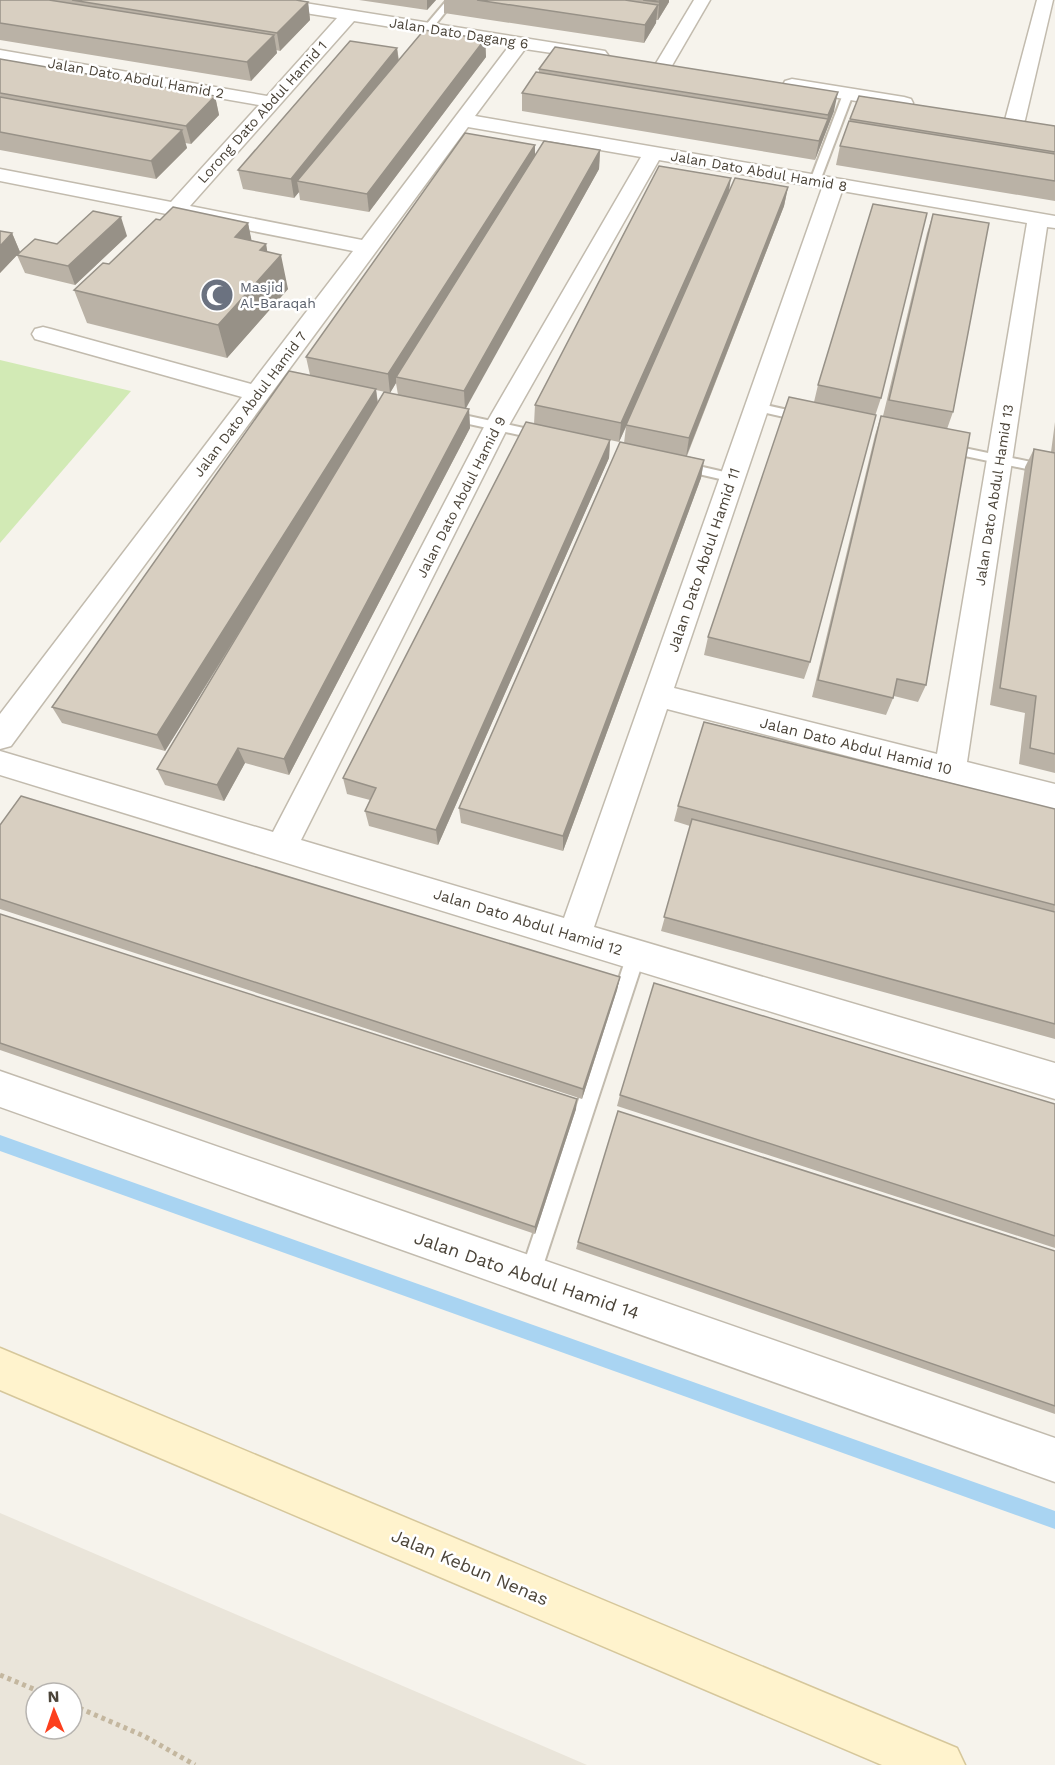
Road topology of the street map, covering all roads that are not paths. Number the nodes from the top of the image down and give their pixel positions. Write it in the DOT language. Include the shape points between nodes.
graph roads {
  1 [pos="254,0"];
  2 [pos="451,0"];
  3 [pos="702,0"];
  4 [pos="1045,0"];
  5 [pos="350,15"];
  6 [pos="428,28"];
  7 [pos="1046,30"];
  8 [pos="521,42"];
  9 [pos="0,55"];
  10 [pos="620,58"];
  11 [pos="642,62"];
  12 [pos="664,65"];
  13 [pos="687,69"];
  14 [pos="779,83"];
  15 [pos="848,94"];
  16 [pos="272,102"];
  17 [pos="926,106"];
  18 [pos="993,117"];
  19 [pos="463,120"];
  20 [pos="1015,120"];
  21 [pos="1035,123"];
  22 [pos="653,153"];
  23 [pos="0,176"];
  24 [pos="825,182"];
  25 [pos="175,210"];
  26 [pos="1047,221"];
  27 [pos="368,247"];
  28 [pos="43,334"];
  29 [pos="270,384"];
  30 [pos="757,407"];
  31 [pos="440,414"];
  32 [pos="815,420"];
  33 [pos="496,427"];
  34 [pos="553,439"];
  35 [pos="931,444"];
  36 [pos="1000,459"];
  37 [pos="665,463"];
  38 [pos="1055,471"];
  39 [pos="733,478"];
  40 [pos="657,695"];
  41 [pos="0,737"];
  42 [pos="0,763"];
  43 [pos="950,770"];
  44 [pos="1055,797"];
  45 [pos="281,848"];
  46 [pos="574,936"];
  47 [pos="636,954"];
  48 [pos="1055,1081"];
  49 [pos="0,1089"];
  50 [pos="530,1275"];
  51 [pos="0,1369"];
  52 [pos="1055,1460"];
  53 [pos="940,1765"];
  1 -- 5 [label="street, Jalan Dato Dagang 6"];
  2 -- 6 [label="lane"];
  3 -- 12 [label="street"];
  4 -- 7 [label="street"];
  5 -- 6 [label="street, Jalan Dato Dagang 6"];
  5 -- 16 [label="street, Lorong Dato Abdul Hamid 1"];
  6 -- 8 [label="street, Jalan Dato Dagang 6"];
  7 -- 20 [label="street"];
  8 -- 10 [label="street, Jalan Dato Dagang 6"];
  8 -- 19 [label="street, Jalan Dato Abdul Hamid 7"];
  9 -- 16 [label="street, Jalan Dato Abdul Hamid 2"];
  11 -- 12 [label="street"];
  12 -- 13 [label="street"];
  14 -- 15 [label="street"];
  15 -- 17 [label="street"];
  15 -- 24 [label="lane"];
  16 -- 25 [label="street, Lorong Dato Abdul Hamid 1"];
  18 -- 20 [label="street"];
  19 -- 22 [label="street, Jalan Dato Abdul Hamid 8"];
  19 -- 27 [label="street, Jalan Dato Abdul Hamid 7"];
  20 -- 21 [label="street"];
  22 -- 24 [label="street, Jalan Dato Abdul Hamid 8"];
  22 -- 33 [label="street, Jalan Dato Abdul Hamid 9"];
  23 -- 25 [label="street"];
  24 -- 26 [label="street, Jalan Dato Abdul Hamid 8"];
  24 -- 30 [label="street, Jalan Dato Abdul Hamid 11"];
  25 -- 27 [label="street"];
  26 -- 36 [label="street, Jalan Dato Abdul Hamid 13"];
  27 -- 29 [label="street, Jalan Dato Abdul Hamid 7"];
  28 -- 29 [label="street"];
  29 -- 41 [label="street, Jalan Dato Abdul Hamid 7"];
  30 -- 32 [label="lane"];
  30 -- 39 [label="street, Jalan Dato Abdul Hamid 11"];
  31 -- 33 [label="lane"];
  33 -- 34 [label="lane"];
  33 -- 45 [label="street, Jalan Dato Abdul Hamid 9"];
  35 -- 36 [label="lane"];
  36 -- 38 [label="lane"];
  36 -- 43 [label="street, Jalan Dato Abdul Hamid 13"];
  37 -- 39 [label="lane"];
  39 -- 40 [label="street, Jalan Dato Abdul Hamid 11"];
  40 -- 43 [label="street, Jalan Dato Abdul Hamid 10"];
  40 -- 46 [label="street, Jalan Dato Abdul Hamid 11"];
  42 -- 45 [label="street, Jalan Dato Abdul Hamid 12"];
  43 -- 44 [label="street, Jalan Dato Abdul Hamid 10"];
  45 -- 46 [label="street, Jalan Dato Abdul Hamid 12"];
  46 -- 47 [label="street, Jalan Dato Abdul Hamid 12"];
  47 -- 48 [label="street, Jalan Dato Abdul Hamid 12"];
  47 -- 50 [label="lane"];
  49 -- 50 [label="street, Jalan Dato Abdul Hamid 14"];
  50 -- 52 [label="street, Jalan Dato Abdul Hamid 14"];
  51 -- 53 [label="street, Jalan Kebun Nenas"];
}
